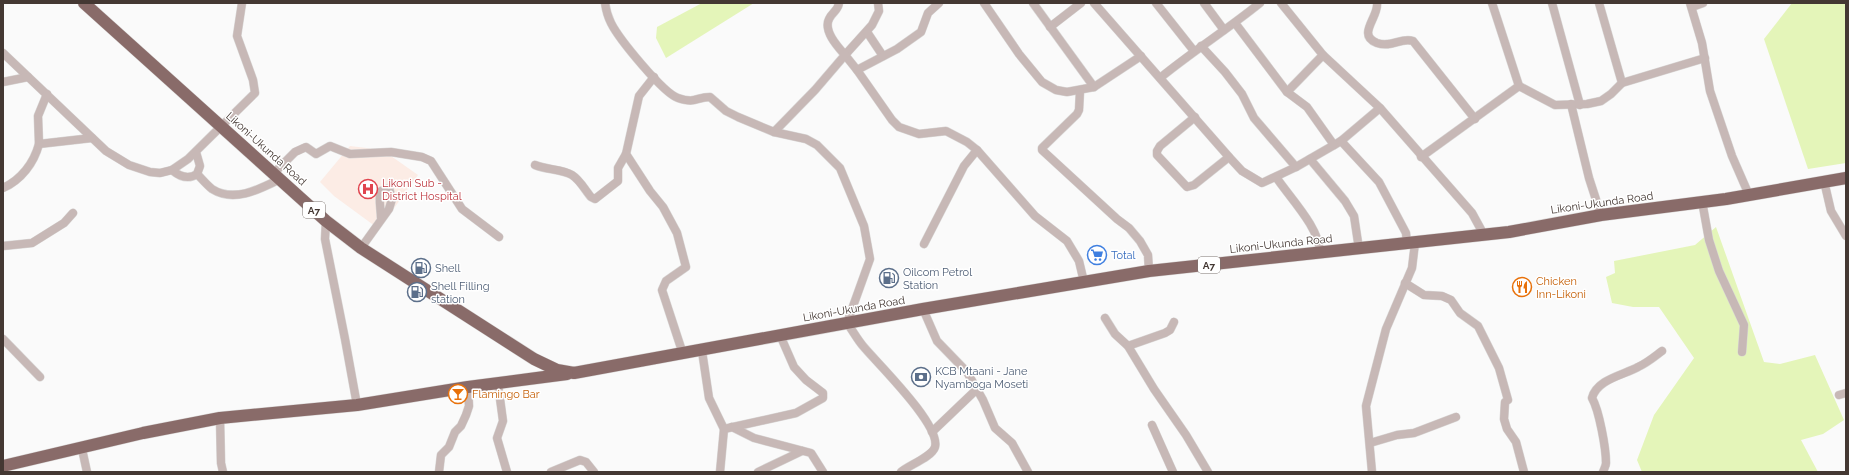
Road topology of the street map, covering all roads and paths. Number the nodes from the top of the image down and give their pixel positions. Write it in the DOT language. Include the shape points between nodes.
graph roads {
  1 [pos="84,3"];
  2 [pos="242,3"];
  3 [pos="605,3"];
  4 [pos="839,3"];
  5 [pos="878,3"];
  6 [pos="939,3"];
  7 [pos="984,3"];
  8 [pos="1033,3"];
  9 [pos="1082,3"];
  10 [pos="1094,3"];
  11 [pos="1156,3"];
  12 [pos="1204,3"];
  13 [pos="1260,3"];
  14 [pos="1281,3"];
  15 [pos="1376,3"];
  16 [pos="1492,3"];
  17 [pos="1552,3"];
  18 [pos="1599,3"];
  19 [pos="1703,3"];
  20 [pos="1691,5"];
  21 [pos="1235,23"];
  22 [pos="1050,27"];
  23 [pos="1224,30"];
  24 [pos="866,32"];
  25 [pos="1201,46"];
  26 [pos="1194,51"];
  27 [pos="3,54"];
  28 [pos="845,55"];
  29 [pos="1323,55"];
  30 [pos="883,56"];
  31 [pos="1141,56"];
  32 [pos="1705,58"];
  33 [pos="858,70"];
  34 [pos="28,76"];
  35 [pos="654,77"];
  36 [pos="1160,78"];
  37 [pos="3,82"];
  38 [pos="1622,83"];
  39 [pos="1518,86"];
  40 [pos="1094,87"];
  41 [pos="1080,91"];
  42 [pos="1287,92"];
  43 [pos="47,94"];
  44 [pos="1571,104"];
  45 [pos="1580,104"];
  46 [pos="1380,108"];
  47 [pos="1195,117"];
  48 [pos="1475,119"];
  49 [pos="221,127"];
  50 [pos="774,132"];
  51 [pos="92,138"];
  52 [pos="1338,143"];
  53 [pos="39,144"];
  54 [pos="977,150"];
  55 [pos="196,152"];
  56 [pos="626,154"];
  57 [pos="1230,157"];
  58 [pos="1421,157"];
  59 [pos="1310,159"];
  60 [pos="535,165"];
  61 [pos="1296,167"];
  62 [pos="172,170"];
  63 [pos="197,174"];
  64 [pos="277,176"];
  65 [pos="1276,177"];
  66 [pos="1846,178"];
  67 [pos="1824,181"];
  68 [pos="3,188"];
  69 [pos="1749,195"];
  70 [pos="1702,201"];
  71 [pos="73,213"];
  72 [pos="1601,215"];
  73 [pos="381,218"];
  74 [pos="326,221"];
  75 [pos="1484,235"];
  76 [pos="1846,236"];
  77 [pos="499,237"];
  78 [pos="1411,243"];
  79 [pos="924,244"];
  80 [pos="3,246"];
  81 [pos="361,248"];
  82 [pos="1359,249"];
  83 [pos="1320,253"];
  84 [pos="1149,271"];
  85 [pos="1084,282"];
  86 [pos="1405,283"];
  87 [pos="923,309"];
  88 [pos="1105,318"];
  89 [pos="1174,322"];
  90 [pos="847,323"];
  91 [pos="780,336"];
  92 [pos="3,338"];
  93 [pos="1128,346"];
  94 [pos="702,351"];
  95 [pos="1662,351"];
  96 [pos="1742,352"];
  97 [pos="684,354"];
  98 [pos="529,355"];
  99 [pos="574,373"];
  100 [pos="40,378"];
  101 [pos="528,380"];
  102 [pos="498,384"];
  103 [pos="468,387"];
  104 [pos="978,388"];
  105 [pos="357,405"];
  106 [pos="1456,417"];
  107 [pos="220,418"];
  108 [pos="1152,425"];
  109 [pos="728,428"];
  110 [pos="932,432"];
  111 [pos="1370,443"];
  112 [pos="82,448"];
  113 [pos="802,451"];
  114 [pos="221,463"];
  115 [pos="3,466"];
  116 [pos="87,472"];
  117 [pos="217,472"];
  118 [pos="223,472"];
  119 [pos="440,472"];
  120 [pos="507,472"];
  121 [pos="551,472"];
  122 [pos="594,472"];
  123 [pos="720,472"];
  124 [pos="758,472"];
  125 [pos="823,472"];
  126 [pos="901,472"];
  127 [pos="1028,472"];
  128 [pos="1173,472"];
  129 [pos="1208,472"];
  130 [pos="1372,472"];
  131 [pos="1524,472"];
  132 [pos="1603,472"];
  1 -- 49 [label="highway, Likoni-Ukunda Road / A7"];
  2 -- 49 [label="street" via="237,36 255,93"];
  3 -- 35 [label="street" via="610,23"];
  4 -- 28 [label="street" via="828,24 832,38"];
  5 -- 24 [label="street" via="877,16"];
  6 -- 30 [label="street" via="928,13 921,32"];
  7 -- 41 [label="street" via="1042,82 1061,92"];
  8 -- 22 [label="street"];
  9 -- 22 [label="street"];
  10 -- 31 [label="street"];
  11 -- 26 [label="street"];
  12 -- 23 [label="street"];
  13 -- 21 [label="street"];
  14 -- 29 [label="street"];
  15 -- 48 [label="street" via="1376,12 1367,33 1370,38 1387,45 1405,40 1413,41"];
  16 -- 39 [label="street"];
  17 -- 45 [label="street"];
  18 -- 38 [label="street"];
  19 -- 20 [label="street"];
  20 -- 32 [label="street"];
  21 -- 23 [label="street"];
  21 -- 42 [label="street"];
  22 -- 40 [label="street"];
  23 -- 25 [label="street"];
  24 -- 28 [label="street"];
  24 -- 30 [label="street"];
  25 -- 26 [label="street"];
  25 -- 61 [label="street" via="1225,72 1242,94 1254,118"];
  26 -- 36 [label="street"];
  27 -- 34 [label="street"];
  28 -- 33 [label="street"];
  28 -- 50 [label="street"];
  29 -- 42 [label="street"];
  29 -- 46 [label="street"];
  30 -- 33 [label="street"];
  31 -- 36 [label="street"];
  31 -- 40 [label="street"];
  32 -- 38 [label="street"];
  32 -- 69 [label="street" via="1710,91 1732,156"];
  33 -- 54 [label="street" via="899,127 919,134 946,131"];
  34 -- 37 [label="street"];
  34 -- 43 [label="street"];
  35 -- 50 [label="street" via="664,90 677,98 691,102 710,97 726,111"];
  35 -- 56 [label="street" via="639,96"];
  36 -- 47 [label="street"];
  38 -- 45 [label="street" via="1601,101"];
  39 -- 44 [label="street" via="1547,102"];
  39 -- 48 [label="street"];
  40 -- 41 [label="street"];
  41 -- 84 [label="street" via="1077,114 1046,142 1042,150 1129,228 1148,255"];
  42 -- 52 [label="street" via="1307,107"];
  43 -- 51 [label="street"];
  43 -- 53 [label="street" via="38,116"];
  44 -- 45 [label="street"];
  44 -- 72 [label="street"];
  46 -- 52 [label="street"];
  46 -- 58 [label="street"];
  47 -- 57 [label="street"];
  47 -- 57 [label="street" via="1160,146 1157,155 1187,187 1194,185"];
  48 -- 58 [label="street"];
  49 -- 55 [label="street"];
  49 -- 64 [label="highway, Likoni-Ukunda Road / A7"];
  50 -- 90 [label="street" via="806,139 827,153 840,168 864,226 870,263"];
  51 -- 53 [label="street"];
  51 -- 62 [label="street" via="128,165 150,172"];
  52 -- 59 [label="street"];
  52 -- 78 [label="street" via="1379,182"];
  53 -- 68 [label="street" via="36,156 27,169 19,178"];
  54 -- 79 [label="street" via="964,166"];
  54 -- 85 [label="street" via="1035,216 1067,241 1079,261"];
  55 -- 62 [label="street"];
  55 -- 63 [label="street" via="200,166"];
  56 -- 60 [label="street" via="618,168 618,181 595,198 568,173 546,170"];
  56 -- 97 [label="street" via="663,207 680,240 686,267 666,281 662,290"];
  57 -- 65 [label="street" via="1242,171 1262,183"];
  58 -- 75 [label="street" via="1472,213"];
  59 -- 61 [label="street"];
  59 -- 82 [label="street" via="1345,201 1354,216"];
  61 -- 65 [label="street"];
  62 -- 63 [label="street" via="184,177"];
  63 -- 64 [label="street" via="213,189 238,194 259,190"];
  64 -- 74 [label="highway, Likoni-Ukunda Road / A7"];
  64 -- 77 [label="street" via="295,152 306,147 316,154 330,146 350,154 391,152 422,157 436,167 462,209"];
  65 -- 83 [label="street" via="1314,231 1320,242"];
  66 -- 67 [label="highway, Likoni-Ukunda Road / A7"];
  67 -- 69 [label="highway, Likoni-Ukunda Road / A7"];
  67 -- 76 [label="street" via="1831,211"];
  69 -- 70 [label="highway, Likoni-Ukunda Road / A7"];
  70 -- 72 [label="highway, Likoni-Ukunda Road / A7"];
  70 -- 96 [label="street" via="1709,240 1719,271 1744,325"];
  71 -- 80 [label="street" via="64,223 32,243"];
  72 -- 75 [label="highway, Likoni-Ukunda Road / A7"];
  73 -- 81 [label="street"];
  74 -- 81 [label="highway, Likoni-Ukunda Road / A7"];
  74 -- 105 [label="street" via="325,239"];
  75 -- 78 [label="highway, Likoni-Ukunda Road / A7"];
  78 -- 82 [label="highway, Likoni-Ukunda Road / A7"];
  78 -- 86 [label="street" via="1412,268"];
  81 -- 98 [label="highway, Likoni-Ukunda Road / A7"];
  82 -- 83 [label="highway, Likoni-Ukunda Road / A7"];
  83 -- 84 [label="highway, Likoni-Ukunda Road / A7"];
  84 -- 85 [label="highway, Likoni-Ukunda Road / A7"];
  85 -- 87 [label="highway, Likoni-Ukunda Road / A7"];
  86 -- 111 [label="street" via="1386,329 1366,406"];
  86 -- 131 [label="street" via="1424,295 1442,296 1451,300 1460,313 1481,330 1503,379 1508,400 1505,402 1503,416 1507,429 1516,442"];
  87 -- 90 [label="highway, Likoni-Ukunda Road / A7"];
  87 -- 104 [label="street" via="937,341 959,362"];
  88 -- 93 [label="street" via="1115,334"];
  89 -- 93 [label="street" via="1165,333"];
  90 -- 91 [label="highway, Likoni-Ukunda Road / A7"];
  90 -- 110 [label="street" via="918,409"];
  91 -- 94 [label="highway, Likoni-Ukunda Road / A7"];
  91 -- 109 [label="street" via="794,367 823,393 823,398 796,413"];
  92 -- 100 [label="street"];
  93 -- 129 [label="street"];
  94 -- 97 [label="highway, Likoni-Ukunda Road / A7"];
  94 -- 109 [label="street" via="709,398"];
  95 -- 132 [label="street" via="1637,368 1615,376 1600,386 1593,395 1600,418 1606,465"];
  97 -- 99 [label="highway, Likoni-Ukunda Road / A7"];
  98 -- 99 [label="highway, Likoni-Ukunda Road / A7" via="551,368"];
  98 -- 101 [label="highway" via="540,369 537,376"];
  99 -- 101 [label="highway, A7"];
  101 -- 102 [label="highway, A7"];
  102 -- 103 [label="highway, A7"];
  102 -- 120 [label="street" via="503,420 497,438"];
  103 -- 105 [label="highway, A7"];
  103 -- 119 [label="street" via="468,410 449,447 441,454"];
  104 -- 110 [label="street"];
  104 -- 127 [label="street" via="995,428 1012,443"];
  105 -- 107 [label="highway, A7"];
  106 -- 111 [label="street" via="1414,432"];
  107 -- 112 [label="highway, A7"];
  107 -- 114 [label="street"];
  108 -- 128 [label="street"];
  109 -- 113 [label="street"];
  109 -- 123 [label="street"];
  110 -- 126 [label="street" via="935,442 931,452"];
  111 -- 130 [label="street"];
  112 -- 115 [label="highway, A7"];
  112 -- 116 [label="street"];
  113 -- 124 [label="street"];
  113 -- 125 [label="street" via="812,454"];
  114 -- 117 [label="street"];
  114 -- 118 [label="street"];
  121 -- 122 [label="street" via="580,460 586,462"];
}
